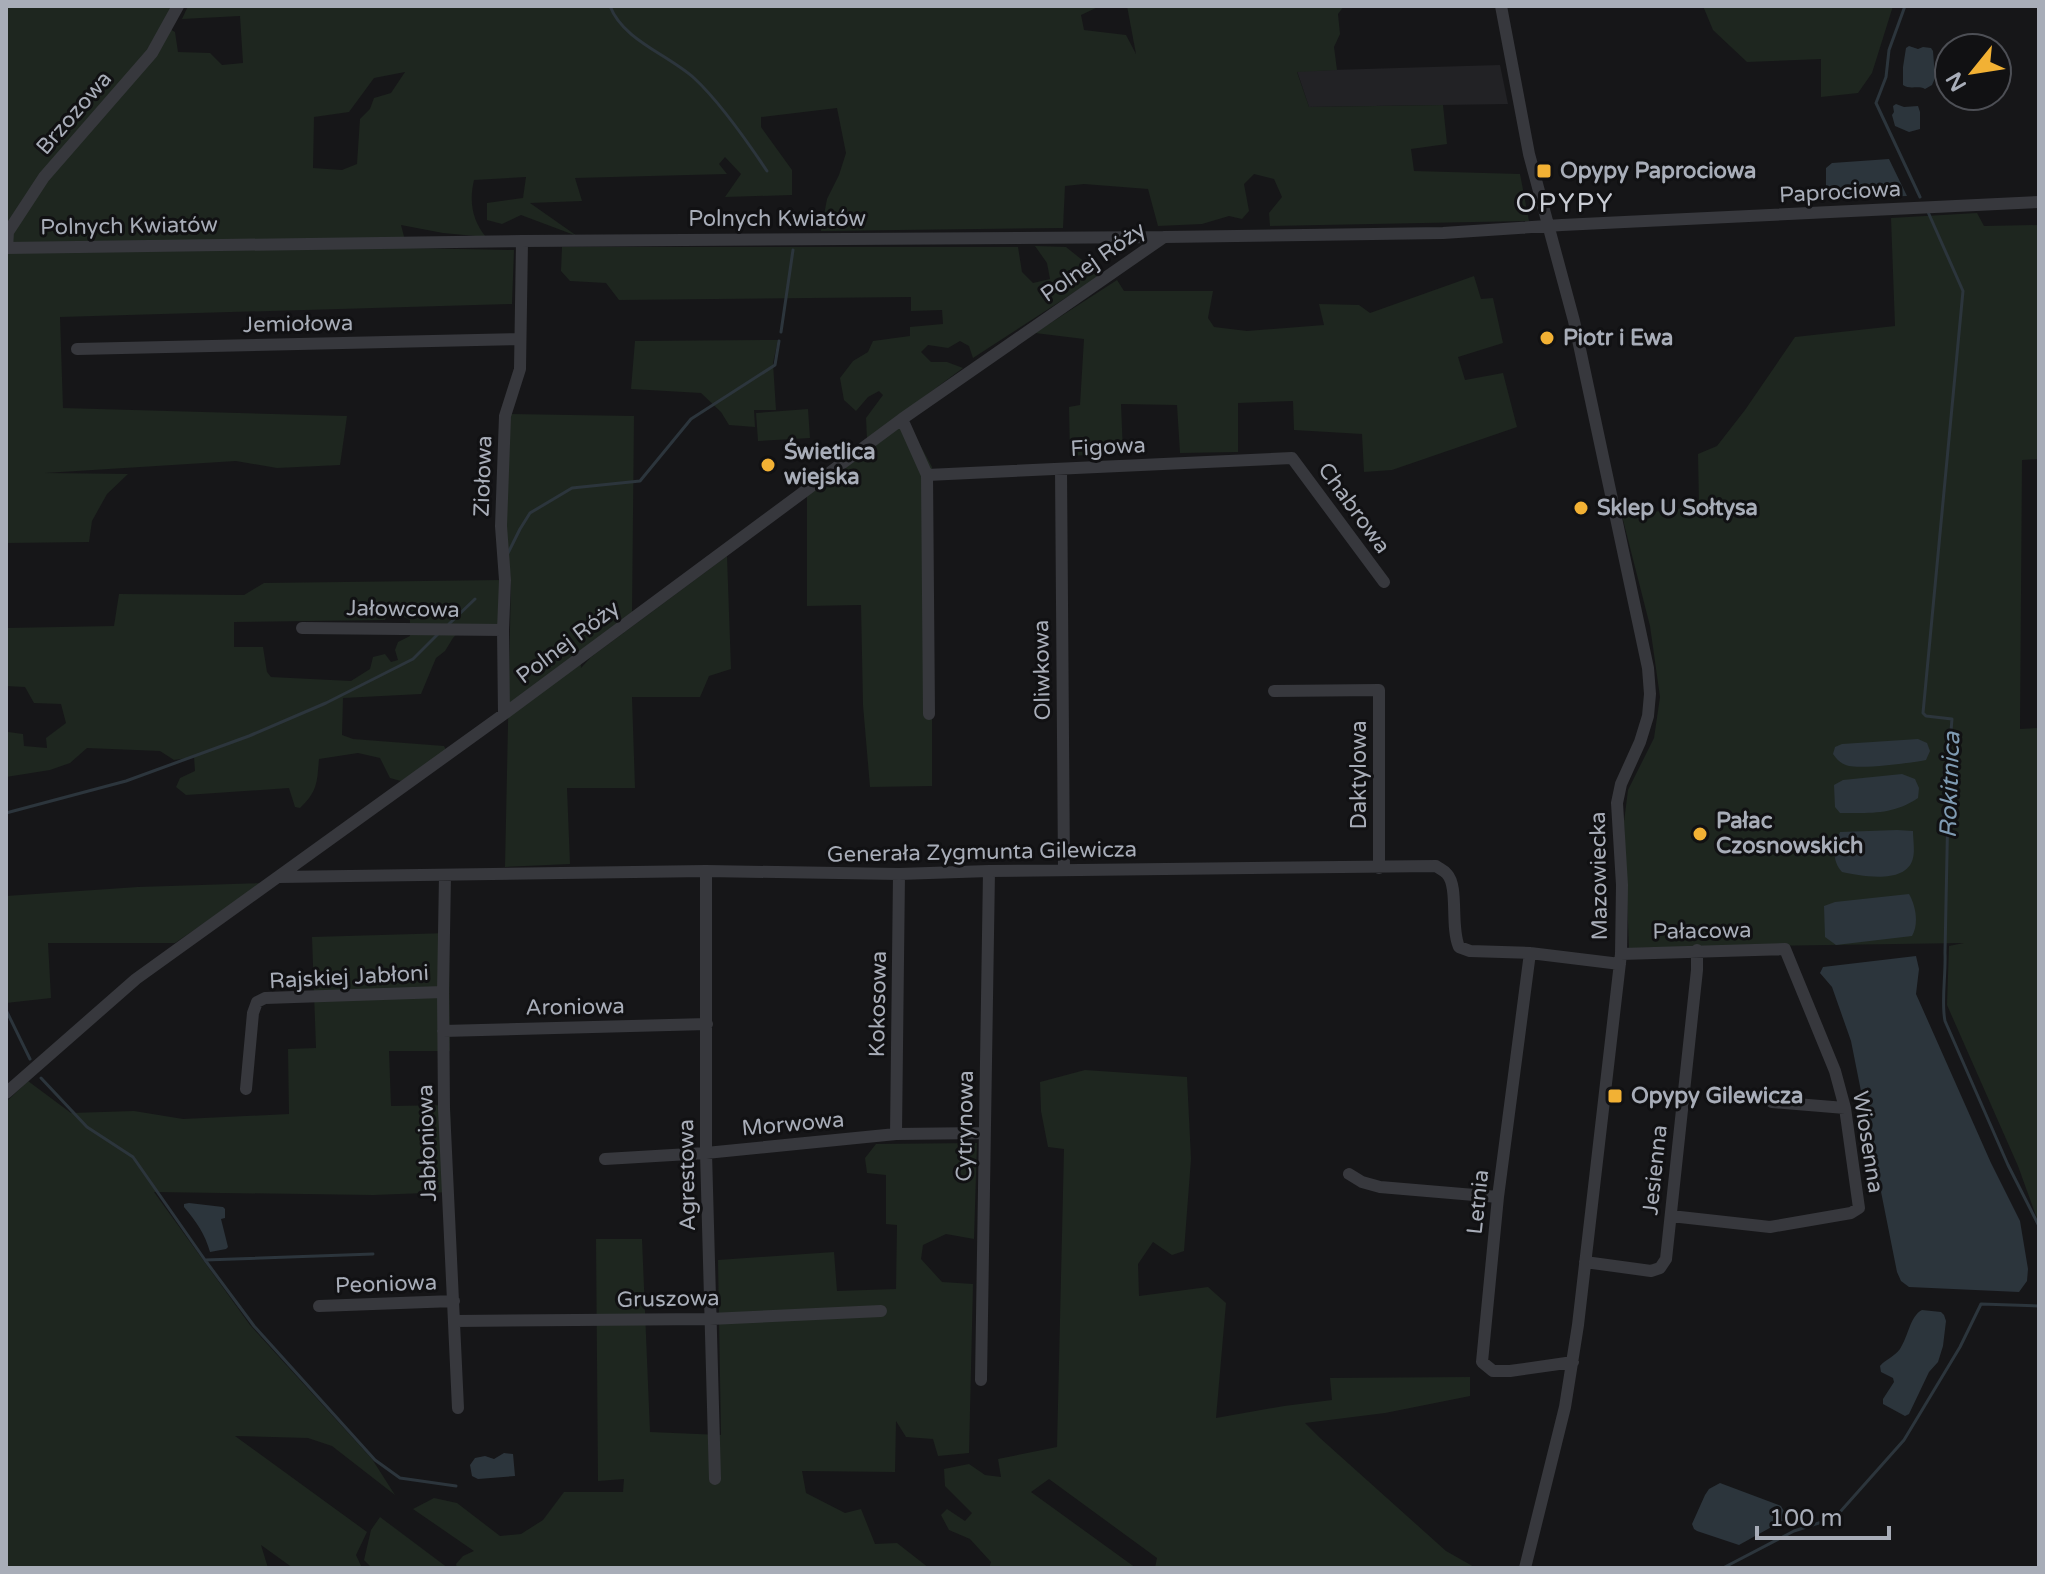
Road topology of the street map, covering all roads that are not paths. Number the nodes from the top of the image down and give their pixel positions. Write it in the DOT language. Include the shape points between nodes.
graph roads {
  1 [pos="178,6"];
  2 [pos="1501,6"];
  3 [pos="2039,202"];
  4 [pos="1547,227"];
  5 [pos="1164,237"];
  6 [pos="522,241"];
  7 [pos="6,248"];
  8 [pos="520,339"];
  9 [pos="77,349"];
  10 [pos="902,419"];
  11 [pos="1292,458"];
  12 [pos="1061,469"];
  13 [pos="927,475"];
  14 [pos="1384,582"];
  15 [pos="302,628"];
  16 [pos="503,630"];
  17 [pos="1274,691"];
  18 [pos="504,714"];
  19 [pos="929,714"];
  20 [pos="1379,868"];
  21 [pos="1064,870"];
  22 [pos="706,871"];
  23 [pos="989,871"];
  24 [pos="899,874"];
  25 [pos="445,875"];
  26 [pos="278,877"];
  27 [pos="1785,949"];
  28 [pos="1697,950"];
  29 [pos="1530,953"];
  30 [pos="1620,959"];
  31 [pos="443,992"];
  32 [pos="707,1024"];
  33 [pos="443,1031"];
  34 [pos="246,1089"];
  35 [pos="6,1093"];
  36 [pos="1772,1102"];
  37 [pos="1845,1108"];
  38 [pos="984,1133"];
  39 [pos="896,1134"];
  40 [pos="706,1153"];
  41 [pos="605,1159"];
  42 [pos="1349,1174"];
  43 [pos="1498,1197"];
  44 [pos="1671,1216"];
  45 [pos="1585,1262"];
  46 [pos="454,1301"];
  47 [pos="319,1306"];
  48 [pos="881,1311"];
  49 [pos="710,1319"];
  50 [pos="455,1321"];
  51 [pos="1573,1362"];
  52 [pos="981,1380"];
  53 [pos="458,1408"];
  54 [pos="715,1479"];
  55 [pos="1525,1568"];
  1 -- 7 [label="street, Brzozowa" via="152,53 44,177 8,232"];
  2 -- 4 [label="street, Mazowiecka"];
  3 -- 4 [label="street, Paprociowa"];
  4 -- 5 [label="street, Polnych Kwiatów"];
  4 -- 30 [label="street, Mazowiecka" via="1574,321 1650,684 1648,716 1617,803"];
  5 -- 6 [label="street, Polnych Kwiatów"];
  5 -- 10 [label="street, Polnej Róży"];
  6 -- 7 [label="street, Polnych Kwiatów"];
  6 -- 8 [label="street, Ziołowa"];
  8 -- 9 [label="street, Jemiołowa"];
  8 -- 16 [label="street, Ziołowa" via="520,369 505,416"];
  10 -- 13 [label="street"];
  10 -- 18 [label="street, Polnej Róży"];
  11 -- 12 [label="street, Figowa"];
  11 -- 14 [label="street, Chabrowa"];
  12 -- 13 [label="street, Figowa"];
  12 -- 21 [label="street, Oliwkowa"];
  13 -- 19 [label="street"];
  15 -- 16 [label="street, Jałowcowa"];
  16 -- 18 [label="street, Ziołowa"];
  17 -- 20 [label="street, Daktylowa" via="1379,690"];
  18 -- 26 [label="street, Polnej Róży"];
  20 -- 21 [label="street, Generała Zygmunta Gilewicza"];
  20 -- 29 [label="street, Generała Zygmunta Gilewicza" via="1436,866 1448,874 1453,887 1459,947"];
  21 -- 23 [label="street, Generała Zygmunta Gilewicza"];
  22 -- 24 [label="street, Generała Zygmunta Gilewicza"];
  22 -- 25 [label="street, Generała Zygmunta Gilewicza"];
  22 -- 32 [label="street, Agrestowa"];
  23 -- 24 [label="street, Generała Zygmunta Gilewicza"];
  23 -- 38 [label="street, Cytrynowa"];
  24 -- 39 [label="street, Kokosowa"];
  25 -- 26 [label="street, Generała Zygmunta Gilewicza"];
  25 -- 31 [label="street, Jabłoniowa"];
  26 -- 35 [label="street, Polnej Róży" via="136,979"];
  27 -- 28 [label="street, Pałacowa"];
  27 -- 37 [label="street, Wiosenna"];
  28 -- 30 [label="street, Pałacowa"];
  28 -- 44 [label="street, Jesienna"];
  29 -- 30 [label="street, Generała Zygmunta Gilewicza"];
  29 -- 43 [label="street, Letnia"];
  30 -- 45 [label="street, Mazowiecka"];
  31 -- 33 [label="street, Jabłoniowa"];
  31 -- 34 [label="street, Rajskiej Jabłoni" via="265,998 253,1013"];
  32 -- 33 [label="street, Aroniowa"];
  32 -- 40 [label="street, Agrestowa"];
  33 -- 46 [label="street, Jabłoniowa"];
  36 -- 37 [label="street"];
  37 -- 44 [label="street, Wiosenna" via="1859,1208 1851,1213 1770,1227"];
  38 -- 39 [label="street, Morwowa"];
  38 -- 52 [label="street, Cytrynowa"];
  39 -- 40 [label="street, Morwowa"];
  40 -- 41 [label="street, Morwowa"];
  40 -- 49 [label="street, Agrestowa"];
  42 -- 43 [label="street" via="1380,1187"];
  43 -- 51 [label="street, Letnia" via="1482,1362 1493,1371 1510,1371"];
  44 -- 45 [label="street, Jesienna" via="1666,1259 1660,1268"];
  45 -- 51 [label="street, Mazowiecka"];
  46 -- 47 [label="street, Peoniowa"];
  46 -- 50 [label="street, Jabłoniowa"];
  48 -- 49 [label="street, Gruszowa"];
  49 -- 50 [label="street, Gruszowa"];
  49 -- 54 [label="street, Agrestowa"];
  50 -- 53 [label="street, Jabłoniowa"];
  51 -- 55 [label="street, Mazowiecka"];
}
